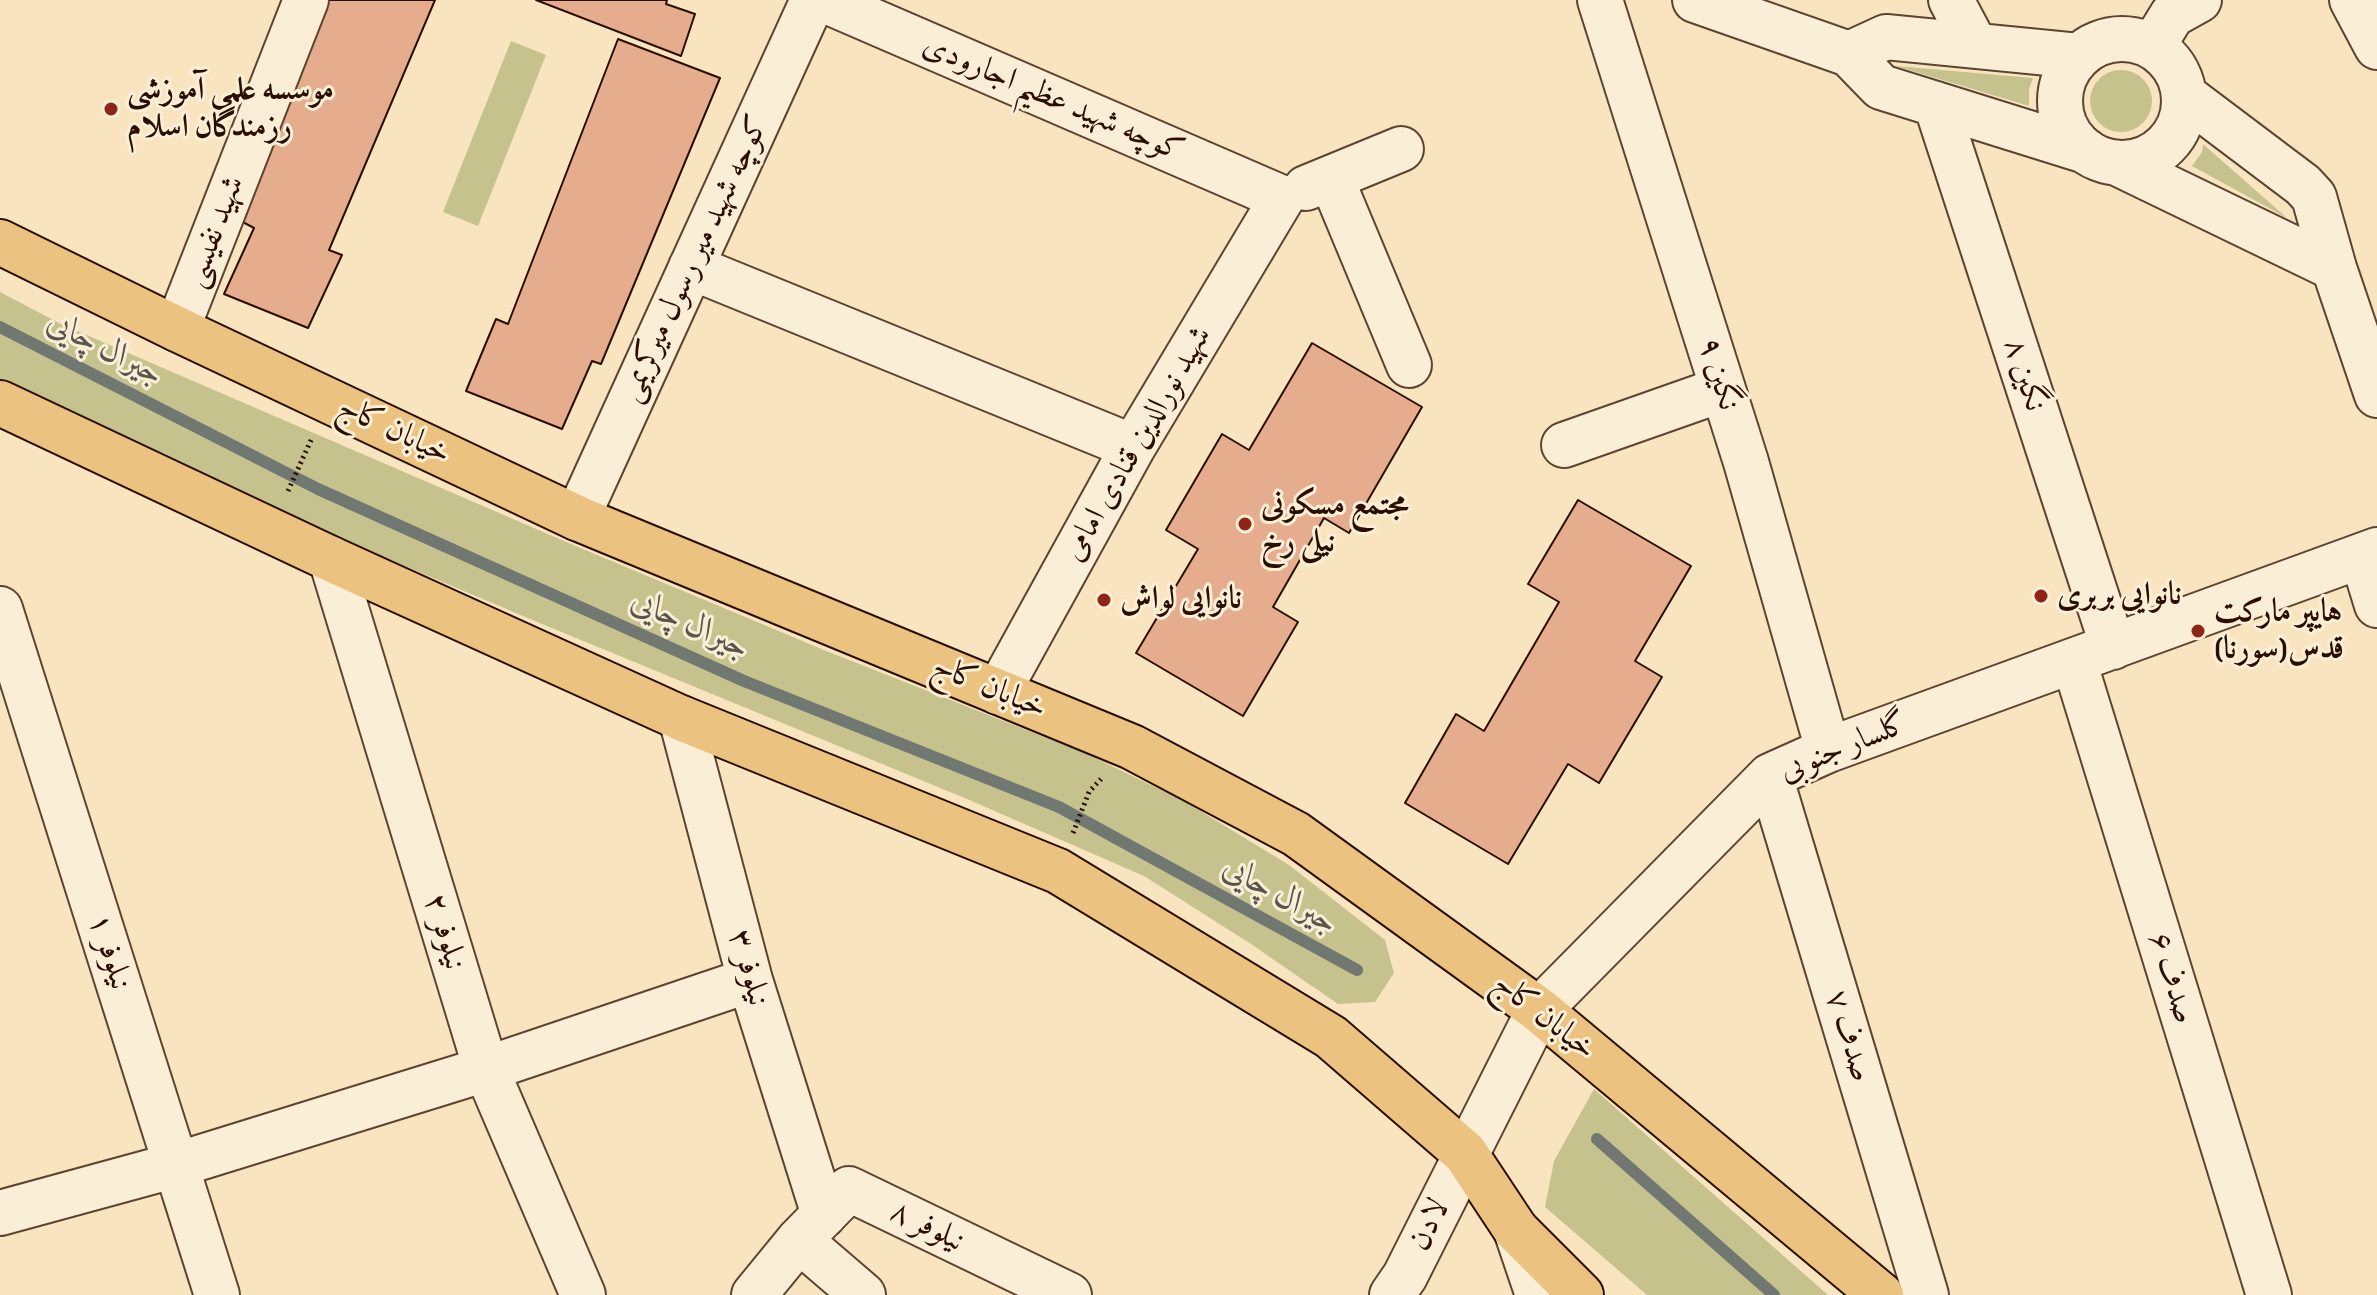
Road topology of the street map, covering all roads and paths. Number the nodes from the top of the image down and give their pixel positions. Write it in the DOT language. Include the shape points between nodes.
graph roads {
  1 [pos="813,0"];
  2 [pos="824,0"];
  3 [pos="1600,0"];
  4 [pos="1695,0"];
  5 [pos="1951,0"];
  6 [pos="2352,0"];
  7 [pos="301,1"];
  8 [pos="1753,12"];
  9 [pos="2172,15"];
  10 [pos="1975,45"];
  11 [pos="2377,47"];
  12 [pos="1849,54"];
  13 [pos="2079,56"];
  14 [pos="2185,96"];
  15 [pos="1936,104"];
  16 [pos="1401,149"];
  17 [pos="2103,158"];
  18 [pos="1331,178"];
  19 [pos="1282,198"];
  20 [pos="0,242"];
  21 [pos="691,267"];
  22 [pos="2334,268"];
  23 [pos="177,329"];
  24 [pos="1409,365"];
  25 [pos="1723,389"];
  26 [pos="2377,395"];
  27 [pos="0,403"];
  28 [pos="1564,445"];
  29 [pos="1133,447"];
  30 [pos="306,452"];
  31 [pos="283,502"];
  32 [pos="577,518"];
  33 [pos="2369,553"];
  34 [pos="331,559"];
  35 [pos="2377,605"];
  36 [pos="0,609"];
  37 [pos="2093,654"];
  38 [pos="998,692"];
  39 [pos="681,718"];
  40 [pos="1828,750"];
  41 [pos="1770,776"];
  42 [pos="1089,792"];
  43 [pos="1069,844"];
  44 [pos="750,980"];
  45 [pos="1539,1010"];
  46 [pos="486,1069"];
  47 [pos="1465,1153"];
  48 [pos="176,1165"];
  49 [pos="0,1213"];
  50 [pos="812,1227"];
  51 [pos="1516,1230"];
  52 [pos="217,1295"];
  53 [pos="583,1295"];
  54 [pos="754,1295"];
  55 [pos="863,1295"];
  56 [pos="1069,1295"];
  57 [pos="1392,1295"];
  58 [pos="1538,1295"];
  59 [pos="1581,1295"];
  60 [pos="1881,1295"];
  61 [pos="1926,1295"];
  62 [pos="2269,1295"];
  1 -- 21 [label="street, کوچه شهید میر رسول میرکریمی"];
  2 -- 19 [label="street, کوچه شهید عظیم اجارودی"];
  3 -- 25 [label="street, نگین ۹"];
  4 -- 8 [label="street"];
  5 -- 10 [label="street"];
  6 -- 11 [label="street"];
  7 -- 23 [label="street, شهید نفیسی"];
  8 -- 12 [label="street"];
  9 -- 13 [label="street" via="2134,39 2095,45"];
  9 -- 14 [label="street" via="2169,59"];
  10 -- 12 [label="street" via="1886,37"];
  10 -- 13 [label="street"];
  12 -- 15 [label="street" via="1881,87"];
  13 -- 17 [label="street" via="2060,91 2061,111 2067,131"];
  14 -- 17 [label="street" via="2174,137 2159,152 2140,161"];
  14 -- 22 [label="street" via="2314,197"];
  15 -- 17 [label="street"];
  15 -- 37 [label="street, نگین ۸"];
  16 -- 18 [label="street"];
  17 -- 22 [label="street"];
  18 -- 19 [label="street"];
  18 -- 24 [label="street"];
  19 -- 29 [label="street, شهید نورالدین قنادی امامی"];
  20 -- 23 [label="main road, خیابان کاج"];
  21 -- 29 [label="street"];
  21 -- 32 [label="street, کوچه شهید میر رسول میرکریمی"];
  22 -- 26 [label="street"];
  23 -- 32 [label="main road, خیابان کاج"];
  25 -- 28 [label="street"];
  25 -- 40 [label="street, نگین ۹"];
  27 -- 34 [label="main road"];
  29 -- 38 [label="street, شهید نورالدین قنادی امامی"];
  30 -- 31 [label="path"];
  32 -- 38 [label="main road, خیابان کاج"];
  33 -- 35 [label="street"];
  33 -- 37 [label="street, گلسار جنوبی"];
  34 -- 39 [label="main road"];
  34 -- 46 [label="street, نیلوفر ۲"];
  36 -- 48 [label="street, نیلوفر ۱"];
  37 -- 40 [label="street, گلسار جنوبی"];
  37 -- 62 [label="street, صدف ۶"];
  38 -- 45 [label="main road, خیابان کاج" via="1132,747 1296,834"];
  39 -- 44 [label="street, نیلوفر ۳"];
  39 -- 47 [label="main road" via="1058,871 1331,1037"];
  40 -- 41 [label="street, گلسار جنوبی"];
  41 -- 45 [label="street, گلسار جنوبی"];
  41 -- 61 [label="street, صدف ۷"];
  42 -- 43 [label="path"];
  44 -- 46 [label="street"];
  44 -- 50 [label="street, نیلوفر ۳"];
  45 -- 47 [label="street, گلسار جنوبی"];
  45 -- 60 [label="main road, خیابان کاج"];
  46 -- 48 [label="street"];
  46 -- 53 [label="street, نیلوفر ۲"];
  47 -- 51 [label="main road"];
  47 -- 57 [label="street, لادن"];
  48 -- 49 [label="street"];
  48 -- 52 [label="street, نیلوفر ۱"];
  50 -- 54 [label="street"];
  50 -- 55 [label="street"];
  50 -- 56 [label="street, نیلوفر ۸" via="849,1189"];
  51 -- 58 [label="street"];
  51 -- 59 [label="main road"];
}
